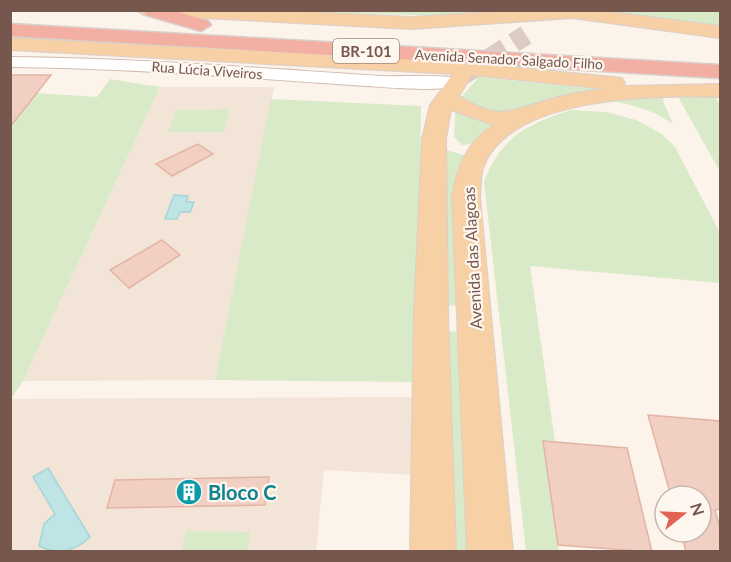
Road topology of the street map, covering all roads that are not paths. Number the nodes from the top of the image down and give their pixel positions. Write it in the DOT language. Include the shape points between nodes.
graph roads {
  1 [pos="144,10"];
  2 [pos="153,11"];
  3 [pos="10,14"];
  4 [pos="201,25"];
  5 [pos="10,30"];
  6 [pos="720,32"];
  7 [pos="526,35"];
  8 [pos="720,41"];
  9 [pos="10,44"];
  10 [pos="720,54"];
  11 [pos="10,62"];
  12 [pos="720,72"];
  13 [pos="666,87"];
  14 [pos="720,90"];
  15 [pos="450,95"];
  16 [pos="519,118"];
  17 [pos="483,147"];
  18 [pos="431,314"];
  19 [pos="482,415"];
  20 [pos="433,552"];
  21 [pos="490,552"];
  1 -- 2 [label="main road"];
  2 -- 4 [label="highway"];
  2 -- 6 [label="main road" via="411,23 572,13"];
  3 -- 4 [label="highway, Avenida Senador Salgado Filho / BR-101"];
  4 -- 10 [label="highway, Avenida Senador Salgado Filho / BR-101"];
  5 -- 12 [label="highway, Avenida Senador Salgado Filho / BR-101"];
  7 -- 8 [label="main road" via="536,27 563,23"];
  9 -- 13 [label="main road, Avenida Senador Salgado Filho" via="460,68"];
  11 -- 15 [label="street, Rua Lúcia Viveiros" via="127,64 404,82 428,94"];
  13 -- 14 [label="main road, Avenida das Alagoas"];
  13 -- 16 [label="main road, Avenida das Alagoas" via="591,96"];
  15 -- 16 [label="main road" via="479,115 499,120"];
  15 -- 17 [label="main road" via="439,135 449,146 462,150"];
  15 -- 18 [label="main road"];
  16 -- 17 [label="main road, Avenida das Alagoas"];
  17 -- 19 [label="main road, Avenida das Alagoas" via="471,164 466,197"];
  18 -- 19 [label="main road" via="454,321 464,335"];
  18 -- 20 [label="main road"];
  19 -- 21 [label="main road, Avenida das Alagoas"];
}
